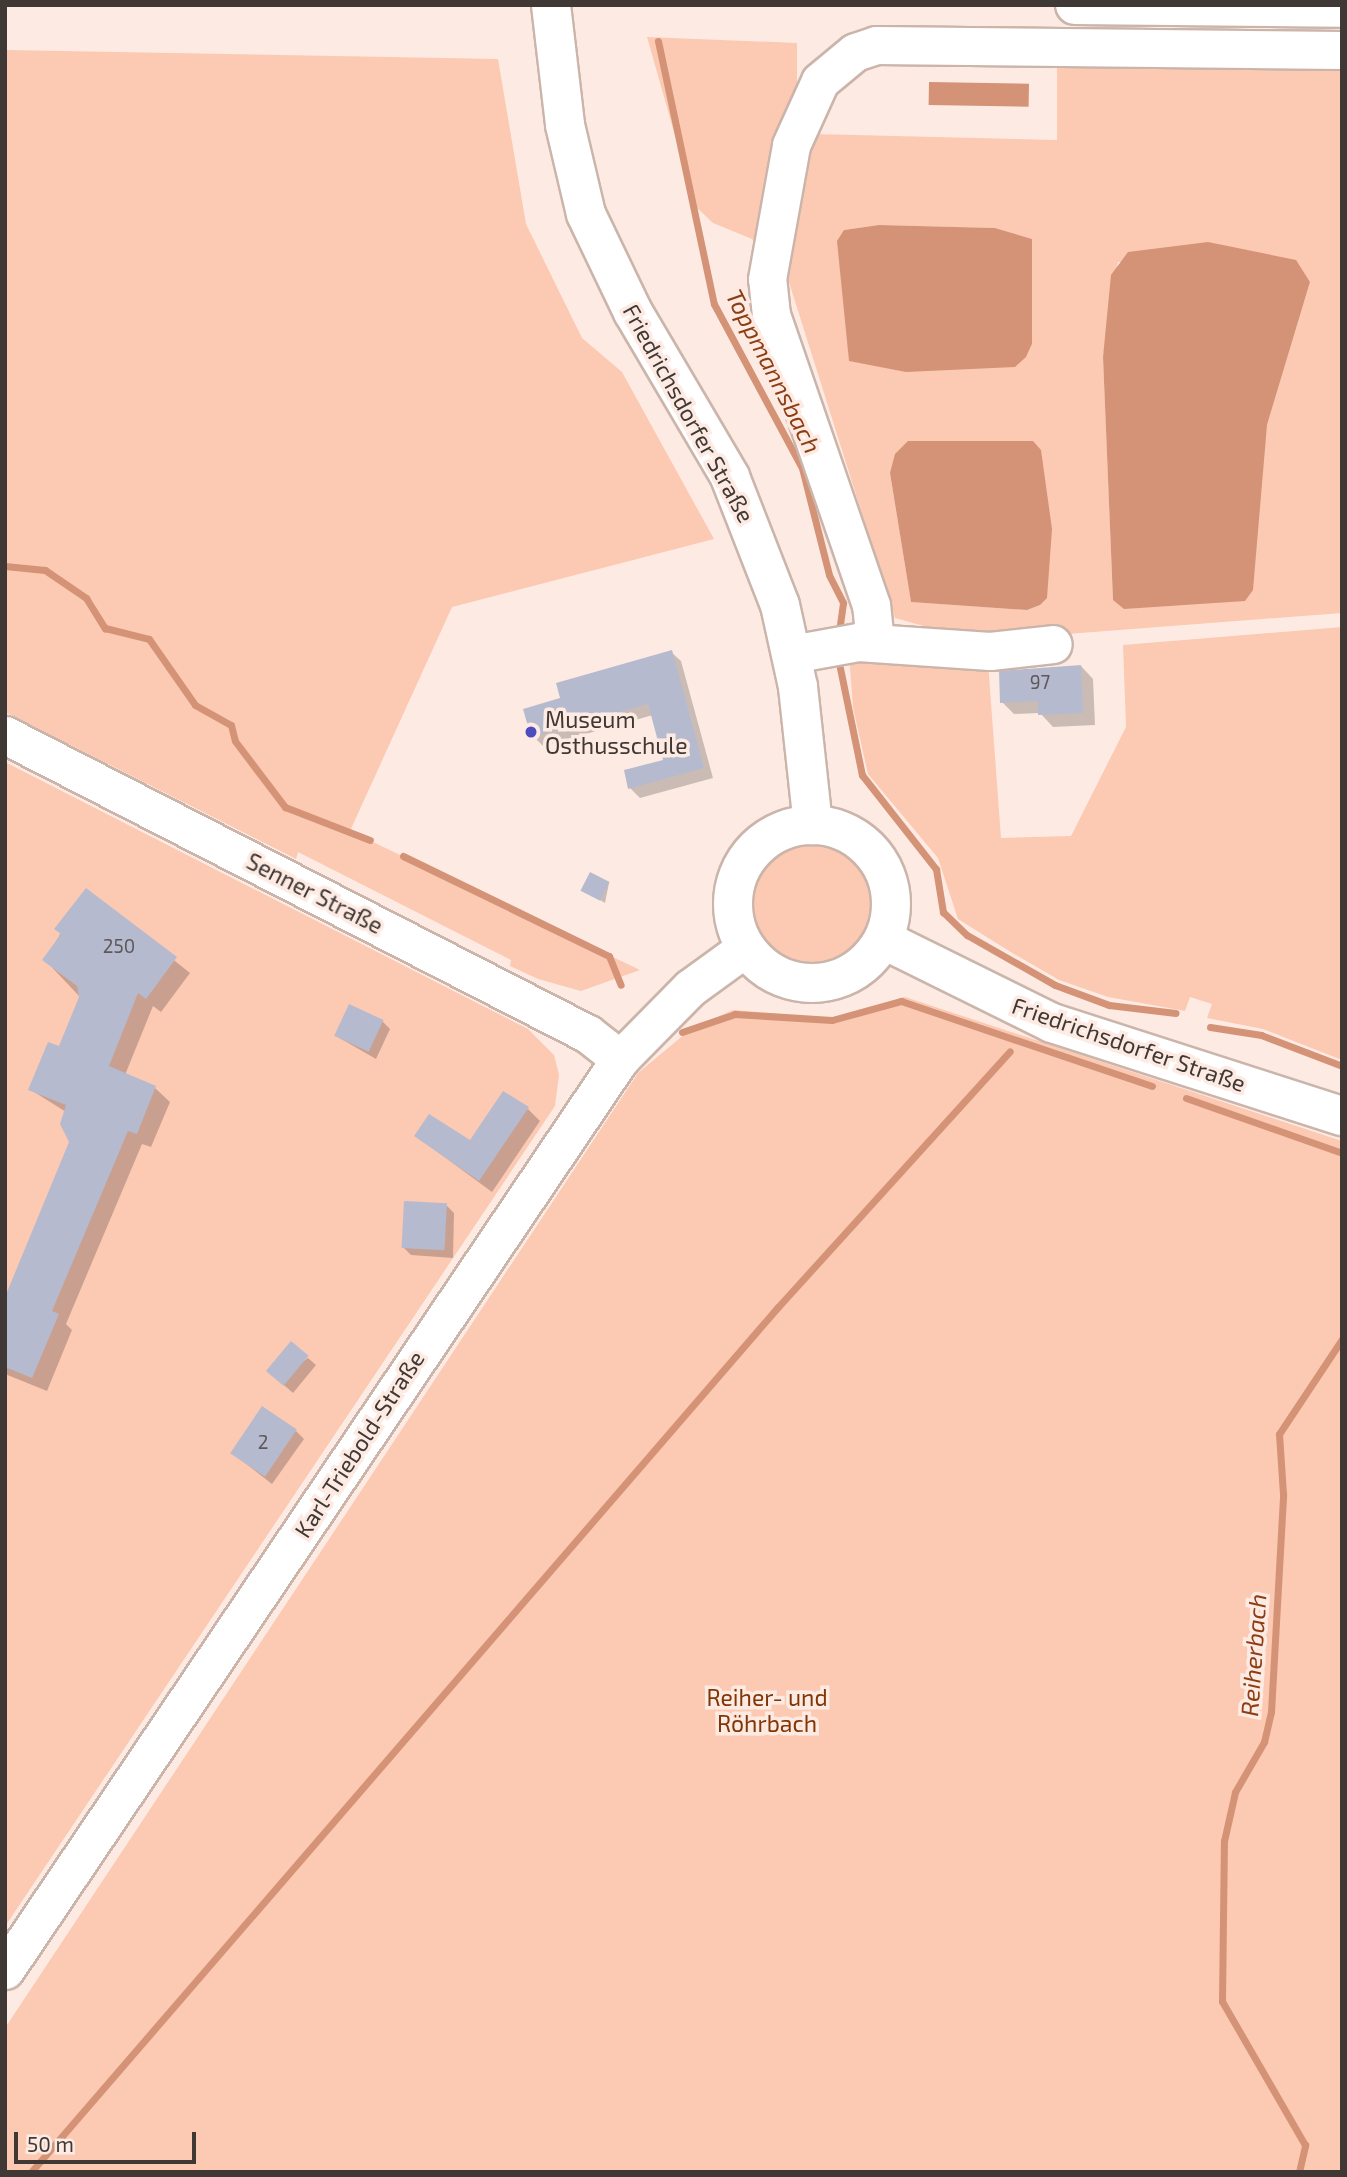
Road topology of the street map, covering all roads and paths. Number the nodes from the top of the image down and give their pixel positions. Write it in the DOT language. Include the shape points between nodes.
graph roads {
  1 [pos="551,5"];
  2 [pos="1075,5"];
  3 [pos="1342,8"];
  4 [pos="1342,50"];
  5 [pos="875,642"];
  6 [pos="1053,644"];
  7 [pos="792,654"];
  8 [pos="5,735"];
  9 [pos="813,825"];
  10 [pos="884,940"];
  11 [pos="745,948"];
  12 [pos="620,1059"];
  13 [pos="1342,1116"];
  14 [pos="5,1970"];
  1 -- 7 [label="main road, Friedrichsdorfer Straße" via="557,74 586,214 633,313 750,519"];
  2 -- 3 [label="main road"];
  4 -- 5 [label="street" via="876,46 855,52 820,81 791,145 767,279 771,315 872,604"];
  5 -- 6 [label="street" via="990,651"];
  5 -- 7 [label="street"];
  7 -- 9 [label="main road, Friedrichsdorfer Straße"];
  8 -- 12 [label="street, Senner Straße" via="588,1034"];
  9 -- 10 [label="main road" via="844,831 883,867 891,914"];
  9 -- 11 [label="main road" via="765,840 746,859 733,908"];
  10 -- 11 [label="main road" via="844,978 811,984 779,977"];
  10 -- 13 [label="main road, Friedrichsdorfer Straße" via="1052,1023"];
  11 -- 12 [label="street, Karl-Triebold-Straße" via="690,988"];
  12 -- 14 [label="street, Karl-Triebold-Straße"];
}
